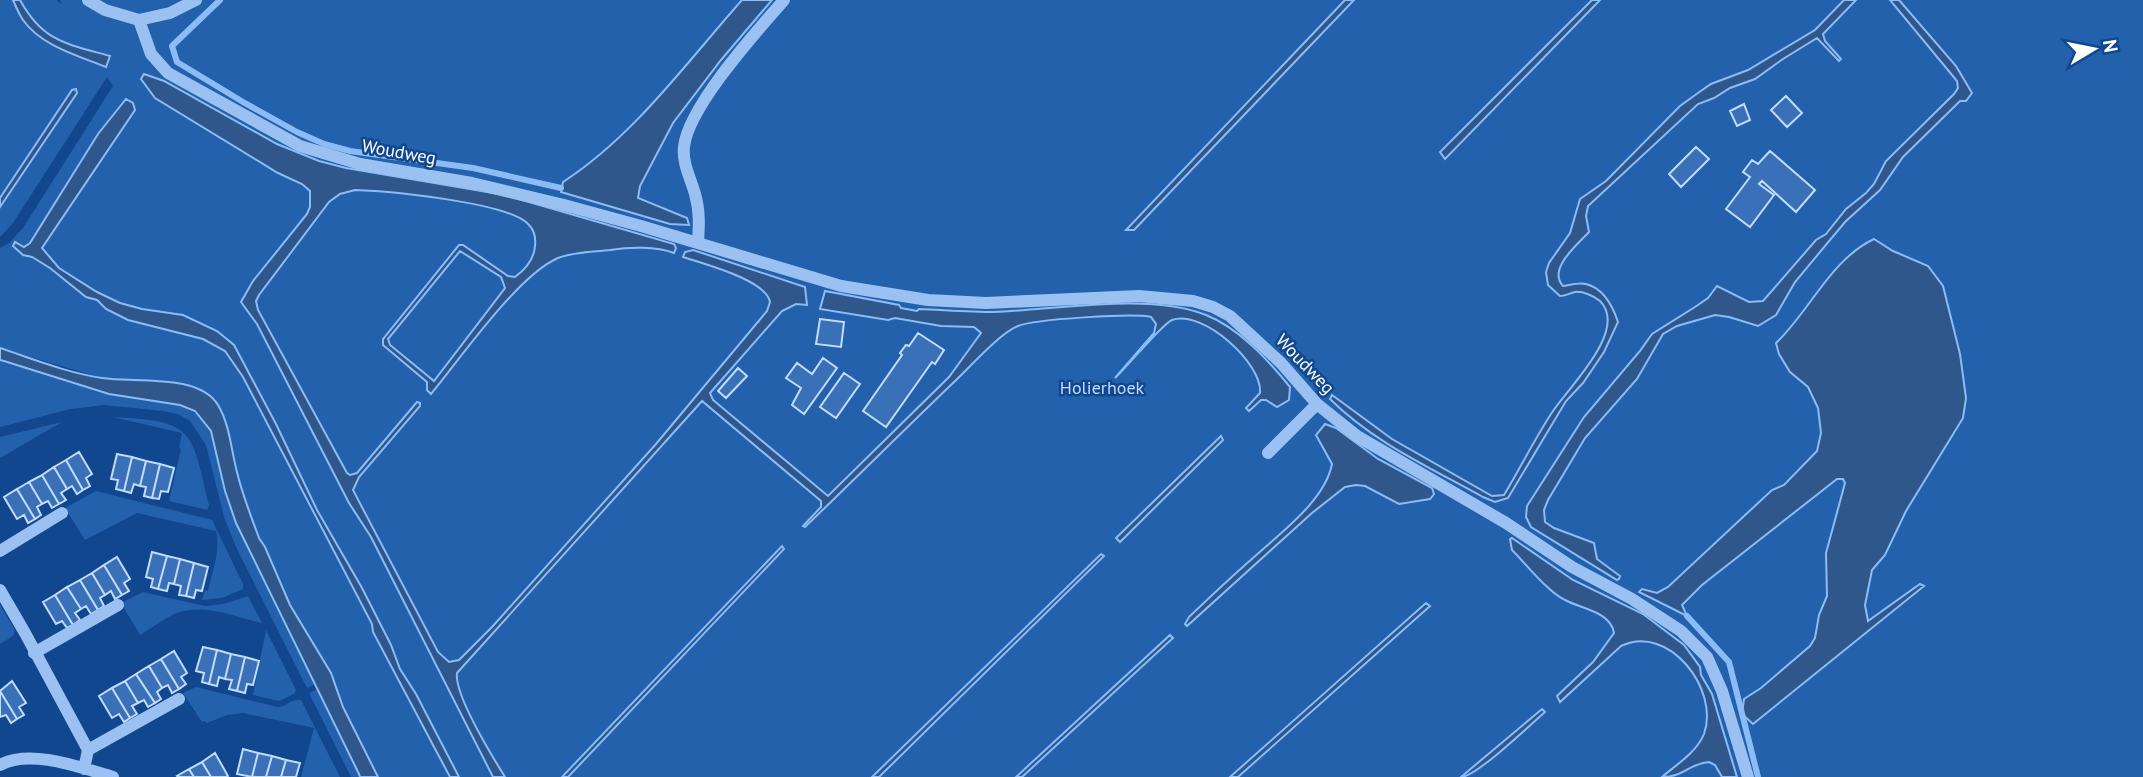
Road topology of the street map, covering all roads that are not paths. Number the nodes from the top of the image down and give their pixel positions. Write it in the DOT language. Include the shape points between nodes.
graph roads {
  1 [pos="88,0"];
  2 [pos="196,0"];
  3 [pos="784,0"];
  4 [pos="139,20"];
  5 [pos="698,243"];
  6 [pos="1317,404"];
  7 [pos="1268,453"];
  8 [pos="62,513"];
  9 [pos="0,551"];
  10 [pos="0,590"];
  11 [pos="118,605"];
  12 [pos="34,653"];
  13 [pos="179,699"];
  14 [pos="88,750"];
  15 [pos="0,765"];
  16 [pos="84,769"];
  17 [pos="113,777"];
  18 [pos="1748,777"];
  1 -- 4 [label="street"];
  2 -- 4 [label="street" via="170,13"];
  3 -- 5 [label="street" via="734,58 695,117 684,147 699,210"];
  4 -- 5 [label="street, Woudweg" via="152,54 168,73 300,146 359,164 472,183 564,205"];
  5 -- 6 [label="street, Woudweg" via="841,286 911,299 986,303 1139,296 1192,301 1230,316"];
  6 -- 7 [label="street"];
  6 -- 18 [label="street, Woudweg" via="1357,436 1681,631 1707,657"];
  8 -- 9 [label="street"];
  10 -- 12 [label="street"];
  11 -- 12 [label="street"];
  12 -- 14 [label="street"];
  13 -- 14 [label="street"];
  14 -- 16 [label="street"];
  15 -- 16 [label="street" via="35,758"];
  16 -- 17 [label="street"];
}
